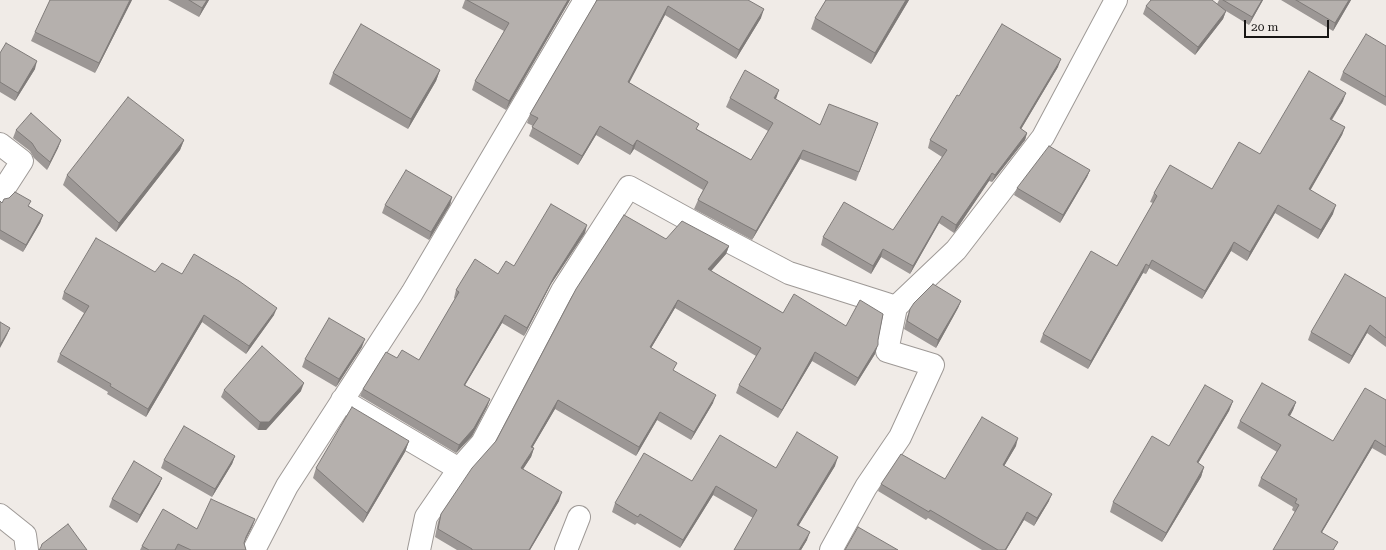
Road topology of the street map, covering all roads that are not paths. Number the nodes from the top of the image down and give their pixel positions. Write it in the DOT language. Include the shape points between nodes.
graph roads {
  1 [pos="585,0"];
  2 [pos="1116,0"];
  3 [pos="0,144"];
  4 [pos="0,195"];
  5 [pos="896,306"];
  6 [pos="342,400"];
  7 [pos="459,469"];
  8 [pos="0,515"];
  9 [pos="579,517"];
  10 [pos="27,550"];
  11 [pos="254,550"];
  12 [pos="419,550"];
  13 [pos="566,550"];
  14 [pos="831,550"];
  1 -- 6 [label="street" via="412,293"];
  2 -- 5 [label="street" via="1043,137 956,250"];
  3 -- 4 [label="street" via="22,161"];
  5 -- 7 [label="street" via="789,273 629,187 562,291 482,443"];
  5 -- 14 [label="street" via="887,351 933,365 900,437 866,487"];
  6 -- 7 [label="street"];
  6 -- 11 [label="street" via="287,486"];
  7 -- 12 [label="street" via="426,517"];
  8 -- 10 [label="street" via="24,535"];
  9 -- 13 [label="street"];
}
